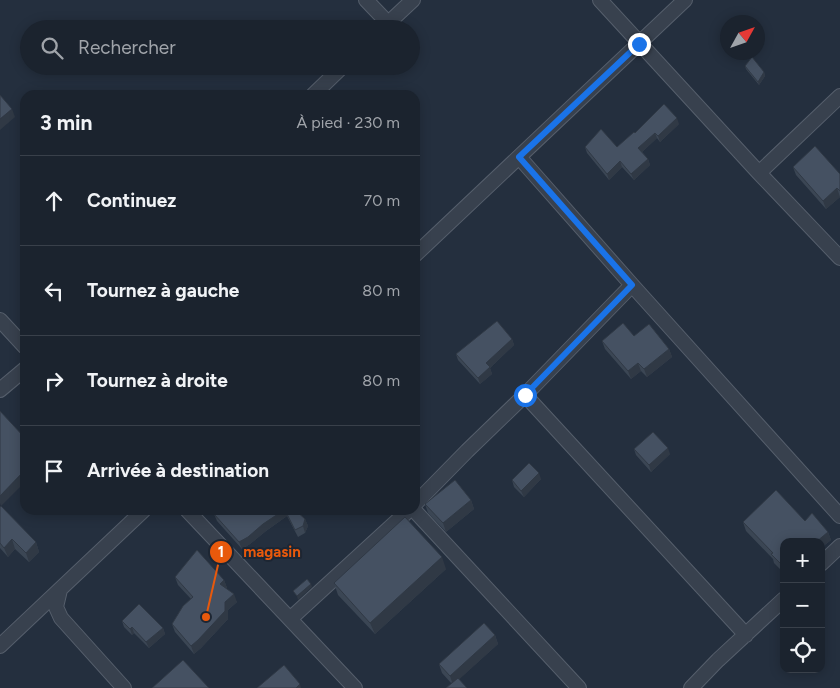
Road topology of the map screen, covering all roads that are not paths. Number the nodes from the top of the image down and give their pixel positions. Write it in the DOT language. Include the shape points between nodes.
graph roads {
  1 [pos="366,0"];
  2 [pos="413,0"];
  3 [pos="600,0"];
  4 [pos="685,0"];
  5 [pos="381,20"];
  6 [pos="391,20"];
  7 [pos="639,44"];
  8 [pos="333,75"];
  9 [pos="318,90"];
  10 [pos="840,96"];
  11 [pos="519,157"];
  12 [pos="759,172"];
  13 [pos="420,250"];
  14 [pos="840,258"];
  15 [pos="632,285"];
  16 [pos="0,320"];
  17 [pos="20,342"];
  18 [pos="20,373"];
  19 [pos="0,390"];
  20 [pos="525,395"];
  21 [pos="420,499"];
  22 [pos="139,515"];
  23 [pos="192,515"];
  24 [pos="404,515"];
  25 [pos="419,515"];
  26 [pos="840,516"];
  27 [pos="840,546"];
  28 [pos="825,560"];
  29 [pos="60,589"];
  30 [pos="780,603"];
  31 [pos="290,619"];
  32 [pos="746,634"];
  33 [pos="0,646"];
  34 [pos="124,688"];
  35 [pos="355,688"];
  36 [pos="578,688"];
  37 [pos="691,688"];
  1 -- 5 [label="street"];
  2 -- 6 [label="street"];
  3 -- 7 [label="street"];
  4 -- 7 [label="street"];
  7 -- 11 [label="street"];
  7 -- 12 [label="street"];
  8 -- 9 [label="street"];
  10 -- 12 [label="street"];
  11 -- 13 [label="street"];
  11 -- 15 [label="street"];
  12 -- 14 [label="street"];
  15 -- 20 [label="street"];
  15 -- 26 [label="street"];
  16 -- 17 [label="street"];
  18 -- 19 [label="street"];
  20 -- 21 [label="street"];
  20 -- 32 [label="street"];
  22 -- 29 [label="street"];
  23 -- 31 [label="street"];
  24 -- 31 [label="street"];
  25 -- 36 [label="street"];
  27 -- 28 [label="street"];
  29 -- 33 [label="street"];
  29 -- 34 [label="street" via="56,607 61,618"];
  30 -- 32 [label="street"];
  31 -- 35 [label="street"];
  32 -- 37 [label="street"];
}
